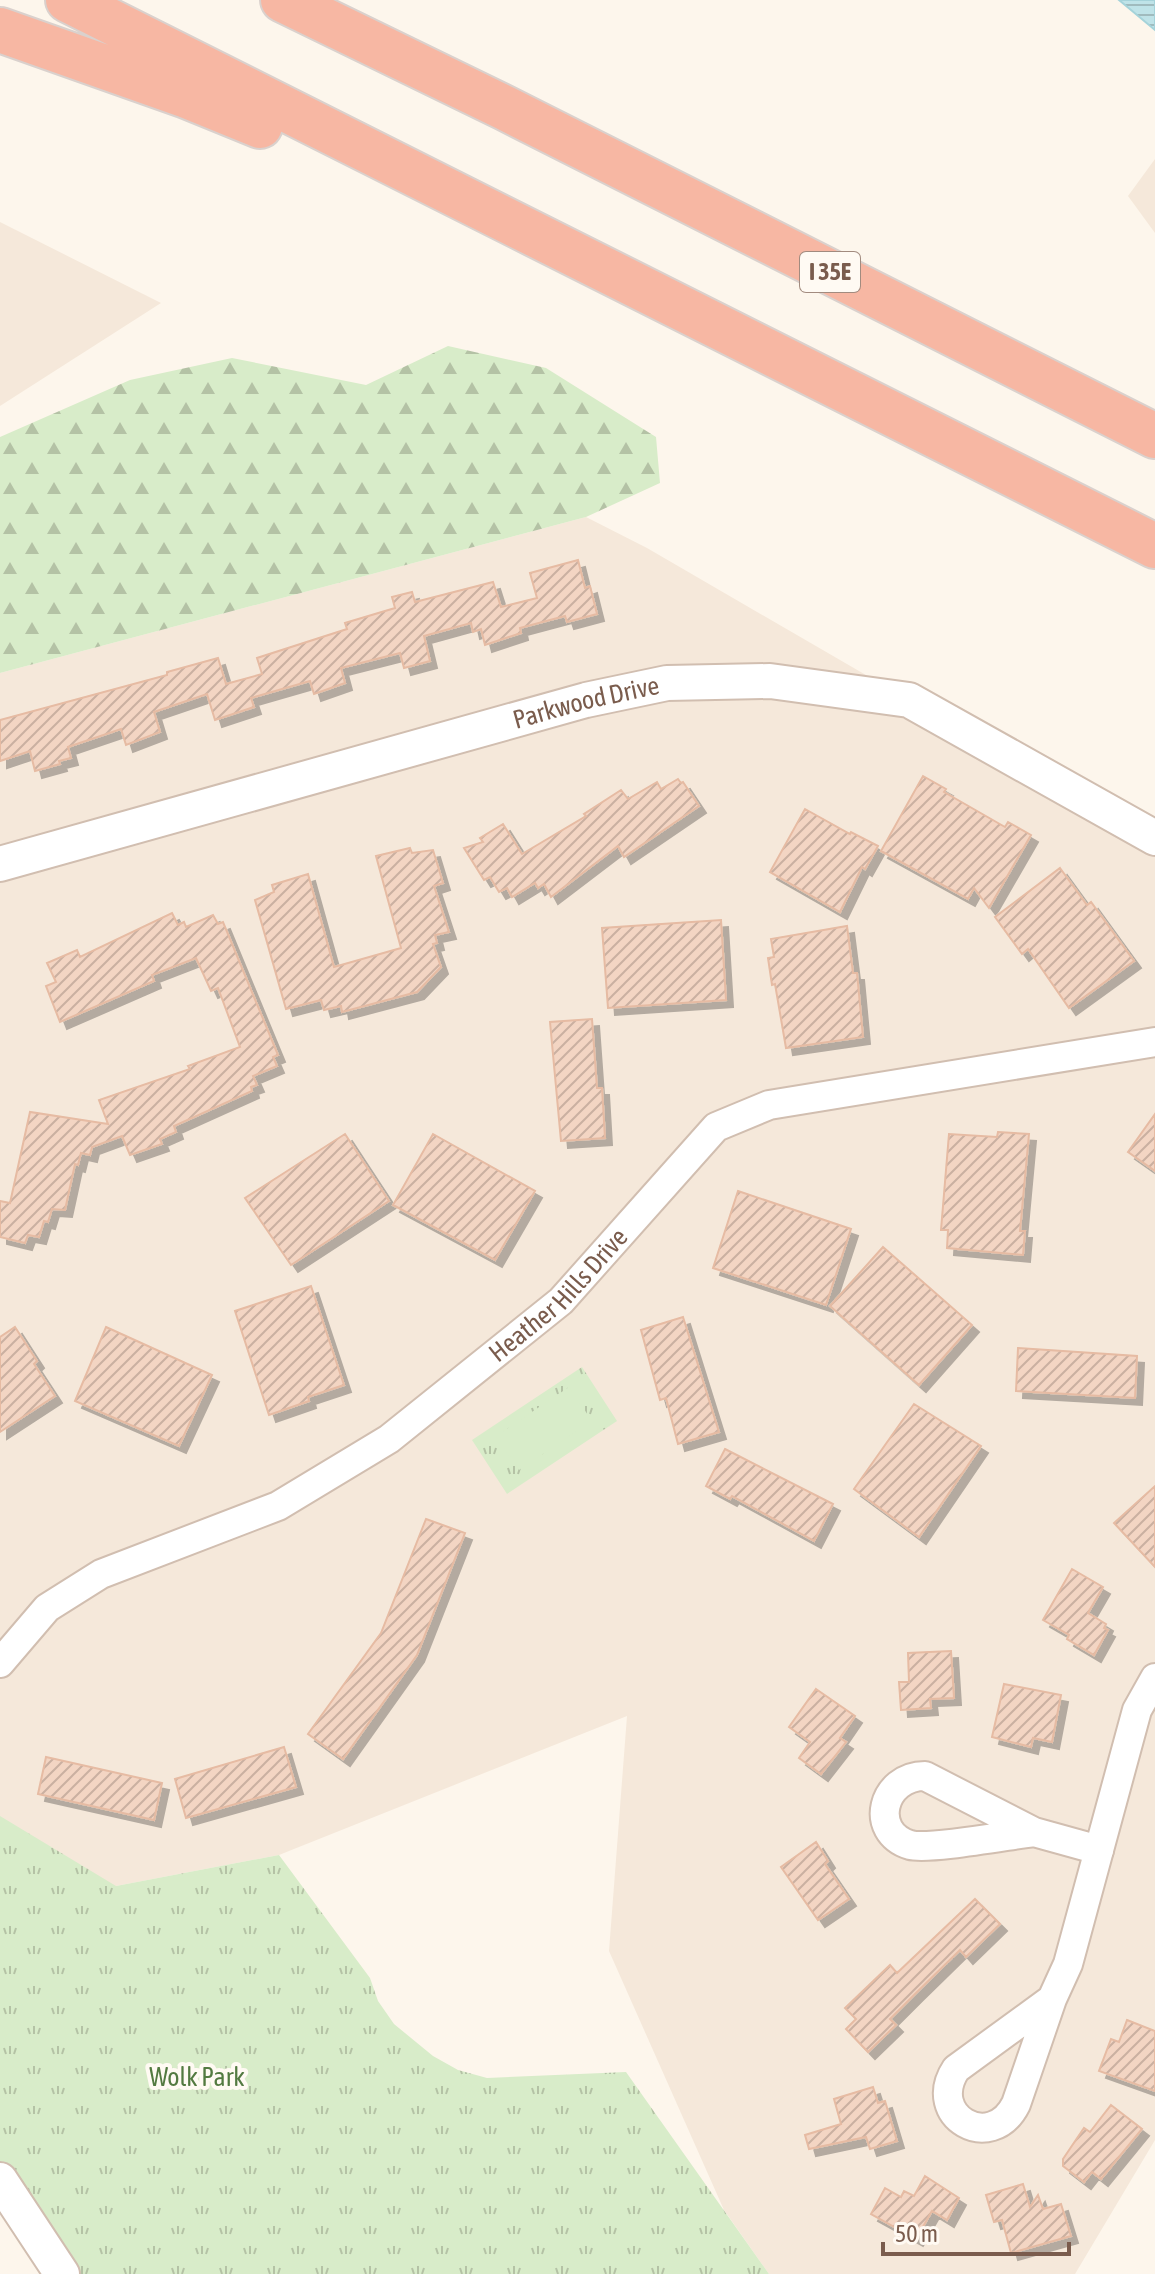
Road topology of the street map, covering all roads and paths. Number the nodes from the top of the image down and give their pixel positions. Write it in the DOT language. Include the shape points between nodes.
graph roads {
  1 [pos="68,0"];
  2 [pos="283,0"];
  3 [pos="329,0"];
  4 [pos="0,30"];
  5 [pos="505,108"];
  6 [pos="619,276"];
  7 [pos="1155,436"];
  8 [pos="1155,546"];
  9 [pos="1155,838"];
  10 [pos="0,864"];
  11 [pos="1155,1042"];
  12 [pos="0,1663"];
  13 [pos="1155,1678"];
  14 [pos="1034,1832"];
  15 [pos="1099,1850"];
  16 [pos="1052,1999"];
  17 [pos="0,2180"];
  18 [pos="62,2274"];
  1 -- 6 [label="highway"];
  2 -- 5 [label="highway, I 35E"];
  3 -- 5 [label="highway"];
  4 -- 6 [label="highway" via="184,95"];
  5 -- 7 [label="highway, I 35E"];
  6 -- 8 [label="highway"];
  9 -- 10 [label="street, Parkwood Drive" via="909,700 770,681 667,683 586,700"];
  11 -- 12 [label="street, Heather Hills Drive" via="769,1105 716,1127 561,1301 389,1439 278,1506 101,1574 47,1608"];
  13 -- 15 [label="street" via="1137,1710"];
  14 -- 14 [label="street" via="925,1776 897,1784 884,1811 898,1839 917,1846"];
  14 -- 15 [label="street"];
  15 -- 16 [label="street" via="1068,1964"];
  16 -- 16 [label="street" via="956,2069 947,2097 963,2122 984,2128 1011,2114"];
  17 -- 18 [label="street"];
}
